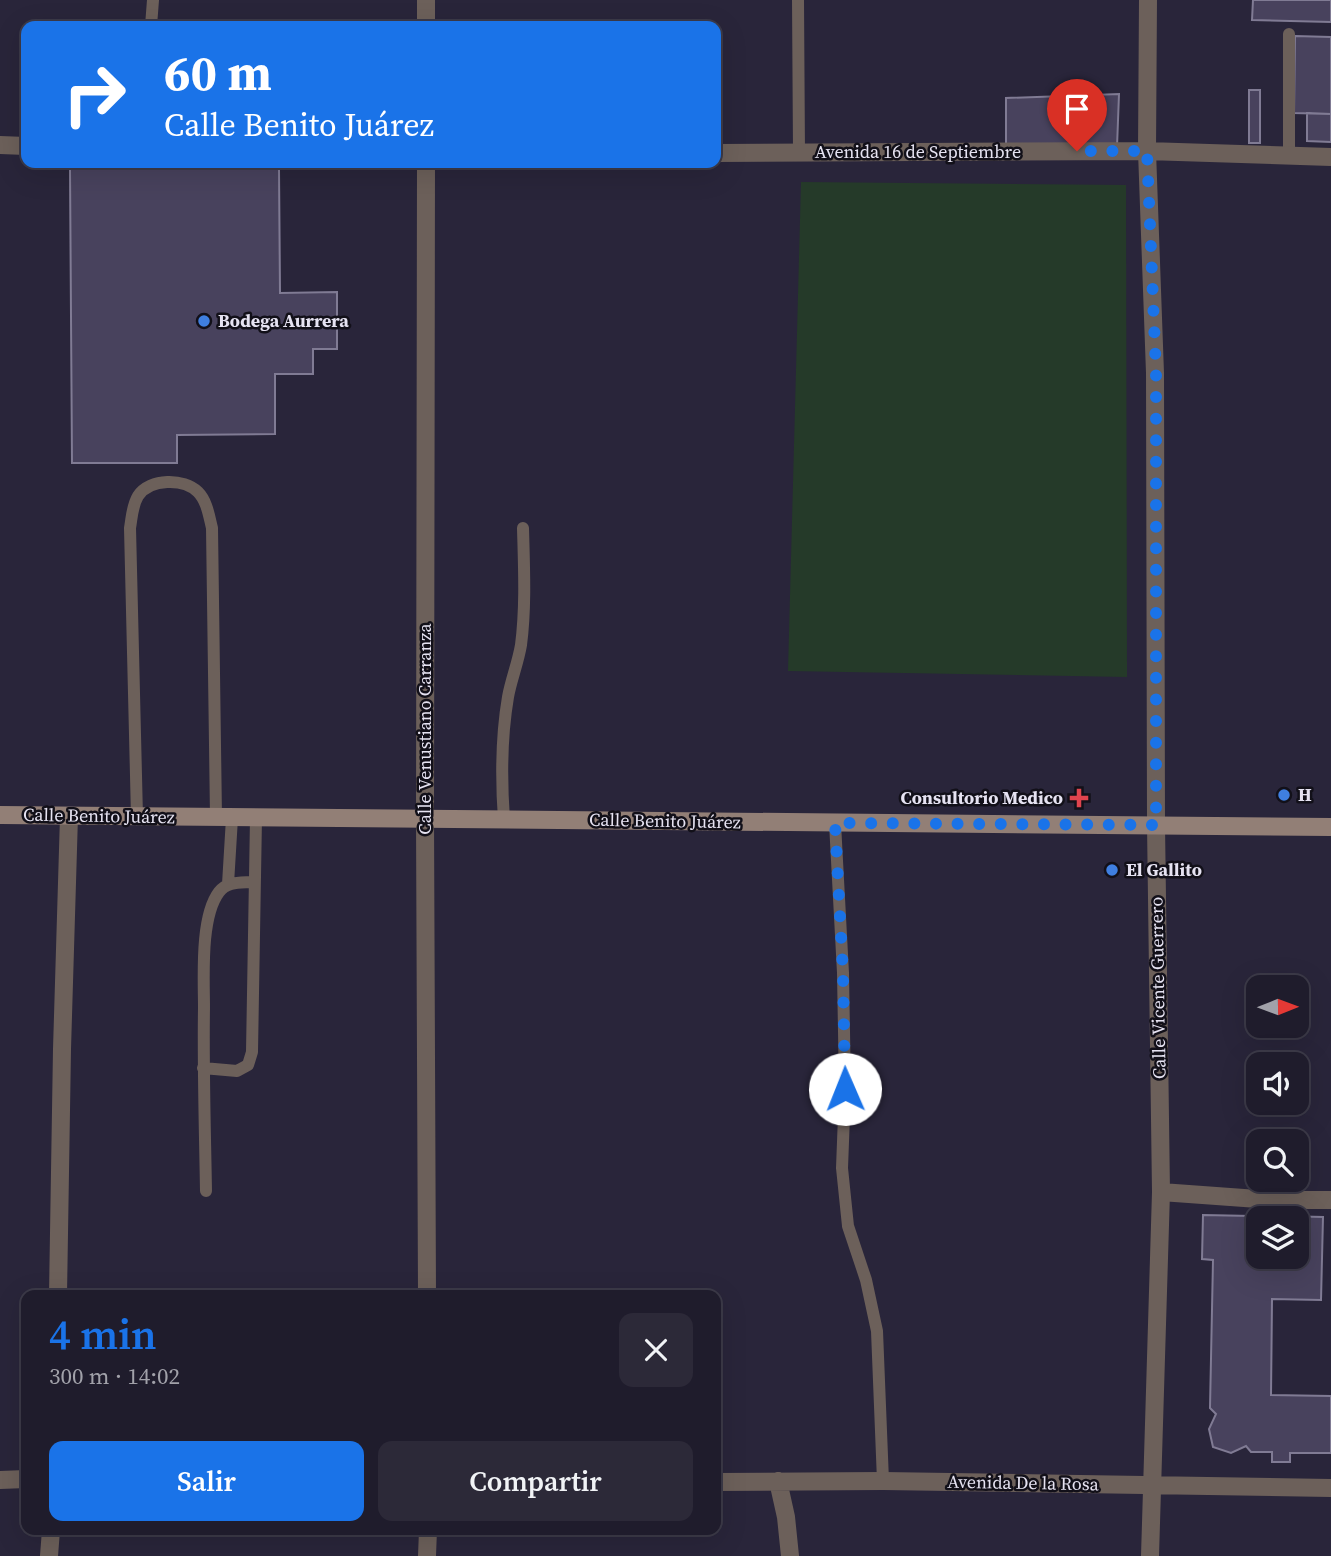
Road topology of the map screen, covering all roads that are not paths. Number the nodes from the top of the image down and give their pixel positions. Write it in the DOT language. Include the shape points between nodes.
graph roads {
  1 [pos="153,0"];
  2 [pos="426,0"];
  3 [pos="798,0"];
  4 [pos="1149,0"];
  5 [pos="151,21"];
  6 [pos="426,21"];
  7 [pos="1289,34"];
  8 [pos="0,145"];
  9 [pos="21,146"];
  10 [pos="1147,151"];
  11 [pos="799,152"];
  12 [pos="721,153"];
  13 [pos="1289,156"];
  14 [pos="1331,157"];
  15 [pos="426,168"];
  16 [pos="523,528"];
  17 [pos="0,815"];
  18 [pos="69,816"];
  19 [pos="137,817"];
  20 [pos="224,818"];
  21 [pos="256,818"];
  22 [pos="425,819"];
  23 [pos="504,820"];
  24 [pos="835,823"];
  25 [pos="1156,825"];
  26 [pos="1331,827"];
  27 [pos="253,882"];
  28 [pos="228,884"];
  29 [pos="203,1068"];
  30 [pos="206,1191"];
  31 [pos="1161,1192"];
  32 [pos="1331,1200"];
  33 [pos="58,1290"];
  34 [pos="427,1290"];
  35 [pos="21,1479"];
  36 [pos="0,1480"];
  37 [pos="778,1481"];
  38 [pos="883,1481"];
  39 [pos="721,1482"];
  40 [pos="1154,1485"];
  41 [pos="1331,1488"];
  42 [pos="50,1535"];
  43 [pos="428,1535"];
  44 [pos="48,1556"];
  45 [pos="427,1556"];
  46 [pos="790,1556"];
  47 [pos="1150,1556"];
  1 -- 5 [label="lane"];
  2 -- 6 [label="street"];
  3 -- 11 [label="lane"];
  4 -- 10 [label="street, Calle Vicente Guerrero"];
  7 -- 13 [label="lane"];
  8 -- 9 [label="street"];
  10 -- 11 [label="street, Avenida 16 de Septiembre"];
  10 -- 13 [label="street, Avenida 16 de Septiembre"];
  10 -- 25 [label="street, Calle Vicente Guerrero" via="1156,373"];
  11 -- 12 [label="street, Avenida 16 de Septiembre"];
  13 -- 14 [label="street, Avenida 16 de Septiembre"];
  15 -- 22 [label="street, Calle Venustiano Carranza"];
  16 -- 23 [label="lane" via="521,647 503,730"];
  17 -- 18 [label="main road, Calle Benito Juárez"];
  18 -- 19 [label="main road, Calle Benito Juárez"];
  18 -- 33 [label="street"];
  19 -- 20 [label="main road, Calle Benito Juárez"];
  19 -- 20 [label="lane" via="130,528 139,494 152,485 170,482 199,492 212,527"];
  20 -- 21 [label="main road, Calle Benito Juárez"];
  20 -- 28 [label="lane"];
  21 -- 22 [label="main road, Calle Benito Juárez"];
  21 -- 27 [label="lane"];
  22 -- 23 [label="main road, Calle Benito Juárez"];
  22 -- 34 [label="street, Calle Venustiano Carranza"];
  23 -- 24 [label="main road, Calle Benito Juárez"];
  24 -- 25 [label="main road, Calle Benito Juárez"];
  24 -- 38 [label="lane" via="843,973 842,1168 848,1226 877,1331"];
  25 -- 26 [label="main road, Calle Benito Juárez"];
  25 -- 31 [label="street, Calle Vicente Guerrero"];
  27 -- 28 [label="lane"];
  27 -- 29 [label="lane" via="252,1052 248,1065 237,1071"];
  28 -- 29 [label="lane" via="211,910 204,943"];
  29 -- 30 [label="lane"];
  31 -- 32 [label="street"];
  31 -- 40 [label="street, Calle Vicente Guerrero"];
  35 -- 36 [label="street"];
  37 -- 38 [label="street, Avenida De la Rosa"];
  37 -- 39 [label="street, Avenida De la Rosa"];
  37 -- 46 [label="street"];
  38 -- 40 [label="street, Avenida De la Rosa"];
  40 -- 41 [label="street, Avenida De la Rosa"];
  40 -- 47 [label="street, Calle Vicente Guerrero"];
  42 -- 44 [label="street"];
  43 -- 45 [label="street"];
}
